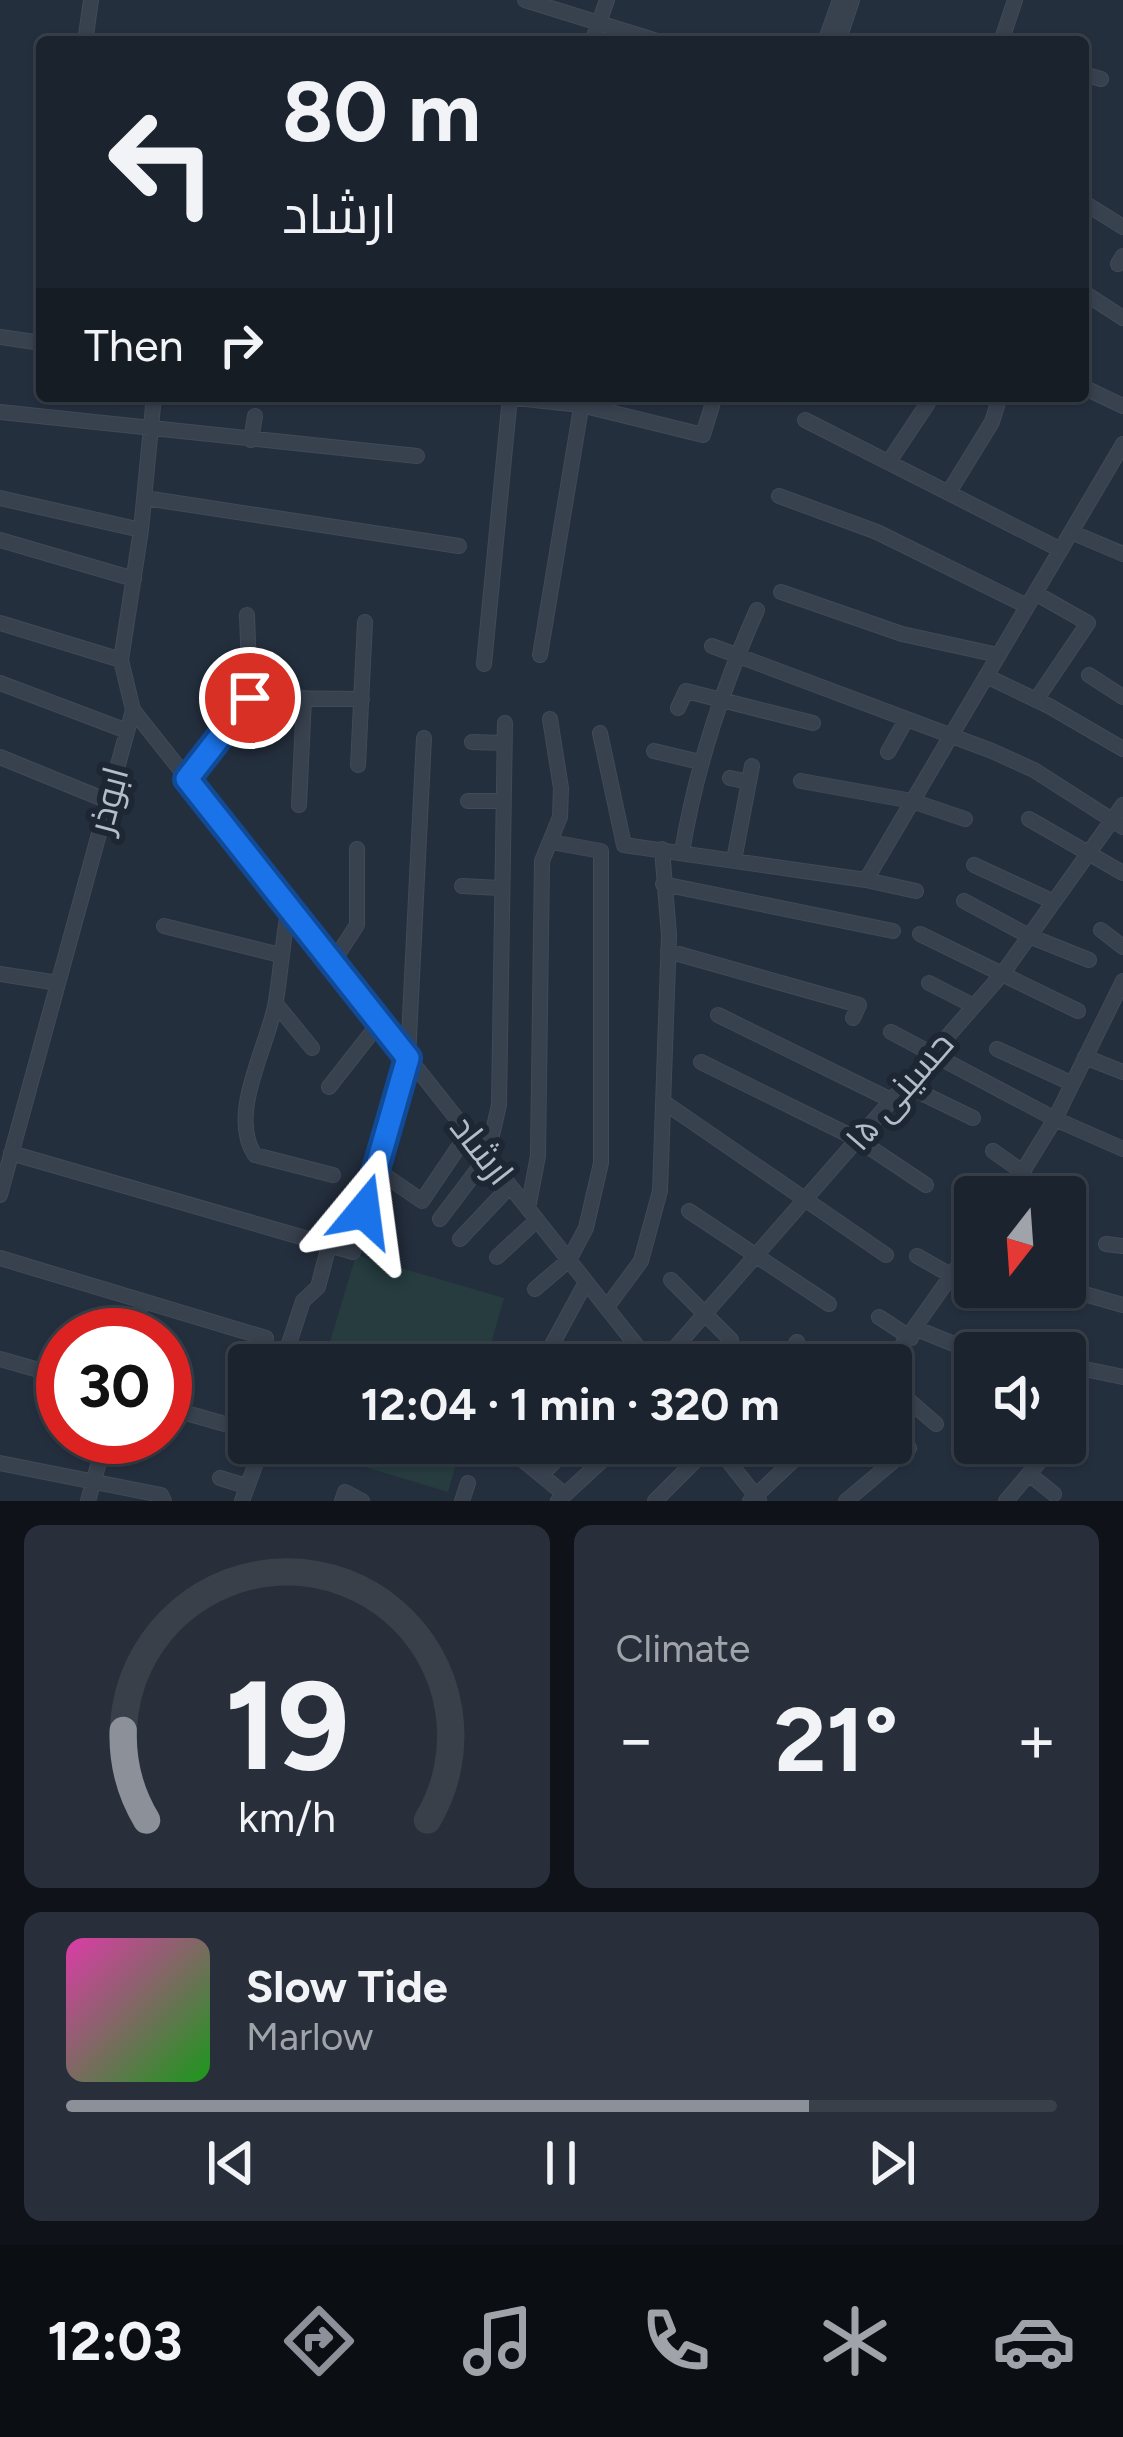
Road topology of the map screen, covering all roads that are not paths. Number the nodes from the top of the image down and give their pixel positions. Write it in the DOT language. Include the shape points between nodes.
graph roads {
  1 [pos="91,0"];
  2 [pos="525,0"];
  3 [pos="607,0"];
  4 [pos="840,0"];
  5 [pos="852,0"];
  6 [pos="1015,0"];
  7 [pos="599,23"];
  8 [pos="87,36"];
  9 [pos="594,36"];
  10 [pos="641,36"];
  11 [pos="827,36"];
  12 [pos="840,36"];
  13 [pos="1003,36"];
  14 [pos="1089,76"];
  15 [pos="1101,80"];
  16 [pos="1089,206"];
  17 [pos="1123,227"];
  18 [pos="1089,295"];
  19 [pos="1121,313"];
  20 [pos="0,337"];
  21 [pos="36,342"];
  22 [pos="1089,390"];
  23 [pos="153,402"];
  24 [pos="510,402"];
  25 [pos="582,402"];
  26 [pos="589,402"];
  27 [pos="713,402"];
  28 [pos="998,402"];
  29 [pos="928,403"];
  30 [pos="1123,406"];
  31 [pos="0,412"];
  32 [pos="255,416"];
  33 [pos="805,419"];
  34 [pos="151,430"];
  35 [pos="251,440"];
  36 [pos="1123,444"];
  37 [pos="417,456"];
  38 [pos="890,460"];
  39 [pos="1118,464"];
  40 [pos="949,492"];
  41 [pos="779,496"];
  42 [pos="0,498"];
  43 [pos="145,498"];
  44 [pos="141,530"];
  45 [pos="1071,532"];
  46 [pos="0,540"];
  47 [pos="459,546"];
  48 [pos="1060,550"];
  49 [pos="1123,554"];
  50 [pos="134,579"];
  51 [pos="781,592"];
  52 [pos="1031,600"];
  53 [pos="757,610"];
  54 [pos="247,615"];
  55 [pos="0,622"];
  56 [pos="365,622"];
  57 [pos="712,646"];
  58 [pos="738,654"];
  59 [pos="998,655"];
  60 [pos="540,656"];
  61 [pos="121,660"];
  62 [pos="484,664"];
  63 [pos="1088,675"];
  64 [pos="986,676"];
  65 [pos="0,683"];
  66 [pos="1123,697"];
  67 [pos="250,698"];
  68 [pos="304,698"];
  69 [pos="721,698"];
  70 [pos="362,699"];
  71 [pos="1036,700"];
  72 [pos="678,708"];
  73 [pos="133,710"];
  74 [pos="550,719"];
  75 [pos="906,720"];
  76 [pos="505,723"];
  77 [pos="813,723"];
  78 [pos="127,731"];
  79 [pos="600,733"];
  80 [pos="950,737"];
  81 [pos="424,738"];
  82 [pos="472,742"];
  83 [pos="504,743"];
  84 [pos="1123,749"];
  85 [pos="655,751"];
  86 [pos="888,752"];
  87 [pos="0,757"];
  88 [pos="700,762"];
  89 [pos="358,765"];
  90 [pos="730,778"];
  91 [pos="187,779"];
  92 [pos="801,781"];
  93 [pos="108,801"];
  94 [pos="468,801"];
  95 [pos="502,801"];
  96 [pos="912,801"];
  97 [pos="299,805"];
  98 [pos="1123,805"];
  99 [pos="965,819"];
  100 [pos="1029,819"];
  101 [pos="1118,824"];
  102 [pos="550,842"];
  103 [pos="357,849"];
  104 [pos="662,849"];
  105 [pos="682,852"];
  106 [pos="1089,852"];
  107 [pos="734,860"];
  108 [pos="974,866"];
  109 [pos="1123,873"];
  110 [pos="866,880"];
  111 [pos="663,884"];
  112 [pos="461,886"];
  113 [pos="500,887"];
  114 [pos="916,891"];
  115 [pos="964,901"];
  116 [pos="1054,902"];
  117 [pos="289,907"];
  118 [pos="164,926"];
  119 [pos="1101,930"];
  120 [pos="893,931"];
  121 [pos="920,934"];
  122 [pos="1029,936"];
  123 [pos="1123,947"];
  124 [pos="668,951"];
  125 [pos="280,955"];
  126 [pos="1089,960"];
  127 [pos="333,962"];
  128 [pos="1003,973"];
  129 [pos="0,974"];
  130 [pos="1123,981"];
  131 [pos="58,983"];
  132 [pos="929,983"];
  133 [pos="1119,999"];
  134 [pos="276,1004"];
  135 [pos="974,1006"];
  136 [pos="1078,1011"];
  137 [pos="718,1015"];
  138 [pos="853,1018"];
  139 [pos="380,1022"];
  140 [pos="891,1032"];
  141 [pos="312,1048"];
  142 [pos="998,1049"];
  143 [pos="930,1055"];
  144 [pos="1085,1057"];
  145 [pos="408,1058"];
  146 [pos="701,1062"];
  147 [pos="1123,1072"];
  148 [pos="1071,1083"];
  149 [pos="905,1084"];
  150 [pos="329,1087"];
  151 [pos="891,1100"];
  152 [pos="665,1103"];
  153 [pos="973,1118"];
  154 [pos="1055,1119"];
  155 [pos="468,1133"];
  156 [pos="857,1139"];
  157 [pos="1123,1149"];
  158 [pos="993,1151"];
  159 [pos="11,1153"];
  160 [pos="487,1157"];
  161 [pos="376,1170"];
  162 [pos="1024,1173"];
  163 [pos="334,1175"];
  164 [pos="1022,1176"];
  165 [pos="1,1184"];
  166 [pos="926,1185"];
  167 [pos="510,1186"];
  168 [pos="805,1199"];
  169 [pos="689,1211"];
  170 [pos="533,1214"];
  171 [pos="440,1219"];
  172 [pos="460,1238"];
  173 [pos="329,1246"];
  174 [pos="755,1256"];
  175 [pos="886,1256"];
  176 [pos="917,1256"];
  177 [pos="497,1257"];
  178 [pos="0,1258"];
  179 [pos="569,1260"];
  180 [pos="954,1271"];
  181 [pos="951,1275"];
  182 [pos="954,1277"];
  183 [pos="671,1280"];
  184 [pos="586,1282"];
  185 [pos="535,1289"];
  186 [pos="1086,1294"];
  187 [pos="142,1301"];
  188 [pos="829,1304"];
  189 [pos="1123,1305"];
  190 [pos="607,1307"];
  191 [pos="140,1308"];
  192 [pos="705,1314"];
  193 [pos="878,1317"];
  194 [pos="914,1334"];
  195 [pos="266,1338"];
  196 [pos="730,1340"];
  197 [pos="289,1344"];
  198 [pos="552,1344"];
  199 [pos="636,1344"];
  200 [pos="674,1344"];
  201 [pos="906,1344"];
  202 [pos="954,1346"];
  203 [pos="0,1359"];
  204 [pos="36,1369"];
  205 [pos="1086,1369"];
  206 [pos="1123,1377"];
  207 [pos="912,1403"];
  208 [pos="192,1415"];
  209 [pos="936,1424"];
  210 [pos="228,1425"];
  211 [pos="0,1463"];
  212 [pos="99,1464"];
  213 [pos="255,1464"];
  214 [pos="528,1464"];
  215 [pos="552,1464"];
  216 [pos="597,1464"];
  217 [pos="693,1464"];
  218 [pos="729,1464"];
  219 [pos="791,1464"];
  220 [pos="890,1464"];
  221 [pos="1037,1464"];
  222 [pos="1029,1474"];
  223 [pos="541,1475"];
  224 [pos="220,1478"];
  225 [pos="94,1481"];
  226 [pos="468,1483"];
  227 [pos="244,1493"];
  228 [pos="1054,1494"];
  229 [pos="343,1496"];
  230 [pos="560,1497"];
  231 [pos="755,1499"];
  232 [pos="88,1501"];
  233 [pos="164,1501"];
  234 [pos="362,1501"];
  235 [pos="462,1501"];
  236 [pos="655,1501"];
  237 [pos="846,1501"];
  238 [pos="1006,1501"];
  1 -- 8 [label="street"];
  2 -- 7 [label="street"];
  3 -- 7 [label="street"];
  4 -- 11 [label="street"];
  5 -- 12 [label="street"];
  6 -- 13 [label="street"];
  7 -- 9 [label="street"];
  7 -- 10 [label="street"];
  14 -- 15 [label="street"];
  16 -- 17 [label="street"];
  18 -- 19 [label="street"];
  20 -- 21 [label="street"];
  22 -- 30 [label="street"];
  23 -- 34 [label="street, ابوذر"];
  24 -- 62 [label="street"];
  25 -- 60 [label="street"];
  26 -- 27 [label="street" via="703,435"];
  28 -- 40 [label="street"];
  29 -- 38 [label="street"];
  31 -- 34 [label="street"];
  32 -- 35 [label="street"];
  33 -- 38 [label="street"];
  34 -- 35 [label="street"];
  34 -- 43 [label="street, ابوذر"];
  35 -- 37 [label="street"];
  36 -- 39 [label="street"];
  38 -- 40 [label="street"];
  39 -- 45 [label="street"];
  40 -- 48 [label="street"];
  41 -- 52 [label="street"];
  42 -- 44 [label="street"];
  43 -- 44 [label="street, ابوذر"];
  43 -- 47 [label="street"];
  44 -- 50 [label="street, ابوذر"];
  45 -- 48 [label="street"];
  45 -- 49 [label="street"];
  46 -- 50 [label="street"];
  48 -- 52 [label="street"];
  50 -- 61 [label="street, ابوذر"];
  51 -- 59 [label="street" via="902,634"];
  52 -- 59 [label="street"];
  52 -- 71 [label="street" via="1088,623"];
  53 -- 58 [label="street"];
  54 -- 67 [label="street"];
  55 -- 61 [label="street"];
  56 -- 70 [label="street"];
  57 -- 58 [label="street"];
  58 -- 69 [label="street"];
  58 -- 75 [label="street"];
  59 -- 64 [label="street"];
  61 -- 73 [label="street, ابوذر"];
  63 -- 66 [label="street"];
  64 -- 71 [label="street"];
  64 -- 80 [label="street"];
  65 -- 78 [label="street"];
  67 -- 68 [label="street"];
  67 -- 91 [label="street"];
  68 -- 70 [label="street"];
  68 -- 97 [label="street"];
  69 -- 72 [label="street" via="686,691"];
  69 -- 77 [label="street"];
  69 -- 88 [label="street"];
  70 -- 89 [label="street"];
  71 -- 84 [label="street"];
  73 -- 78 [label="street, ابوذر"];
  73 -- 91 [label="street, ارشاد"];
  74 -- 102 [label="street" via="561,788"];
  75 -- 80 [label="street"];
  75 -- 86 [label="street"];
  76 -- 83 [label="street"];
  78 -- 93 [label="street, ابوذر"];
  79 -- 104 [label="street" via="623,845"];
  80 -- 96 [label="street"];
  80 -- 101 [label="street" via="1034,770"];
  81 -- 145 [label="street"];
  82 -- 83 [label="street"];
  83 -- 95 [label="street"];
  85 -- 88 [label="street"];
  87 -- 93 [label="street"];
  88 -- 105 [label="street"];
  90 -- 107 [label="street" via="750,774"];
  91 -- 117 [label="street, ارشاد"];
  92 -- 96 [label="street"];
  93 -- 131 [label="street, ابوذر"];
  94 -- 95 [label="street"];
  95 -- 113 [label="street"];
  96 -- 99 [label="street"];
  96 -- 110 [label="street"];
  98 -- 101 [label="street, حسینی ۱۵"];
  100 -- 106 [label="street"];
  101 -- 106 [label="street, حسینی ۱۵"];
  102 -- 170 [label="street" via="539,906"];
  102 -- 179 [label="street" via="601,850 601,1163 586,1228"];
  103 -- 127 [label="street" via="357,925"];
  104 -- 105 [label="street"];
  104 -- 111 [label="street"];
  105 -- 107 [label="street"];
  106 -- 109 [label="street"];
  106 -- 116 [label="street, حسینی ۱۵"];
  107 -- 110 [label="street"];
  108 -- 116 [label="street"];
  110 -- 114 [label="street"];
  111 -- 120 [label="street"];
  111 -- 124 [label="street"];
  112 -- 113 [label="street"];
  113 -- 160 [label="street" via="499,1106"];
  115 -- 122 [label="street"];
  116 -- 122 [label="street, حسینی ۱۵"];
  117 -- 125 [label="street"];
  117 -- 127 [label="street, ارشاد"];
  118 -- 125 [label="street"];
  119 -- 123 [label="street"];
  121 -- 128 [label="street"];
  122 -- 126 [label="street"];
  122 -- 128 [label="street, حسینی ۱۵"];
  124 -- 138 [label="street" via="859,1005"];
  124 -- 152 [label="street"];
  125 -- 134 [label="street"];
  127 -- 139 [label="street, ارشاد"];
  128 -- 135 [label="street, حسینی ۱۵"];
  128 -- 136 [label="street"];
  129 -- 131 [label="street"];
  130 -- 133 [label="street"];
  131 -- 159 [label="street, ابوذر"];
  132 -- 135 [label="street"];
  133 -- 144 [label="street"];
  134 -- 141 [label="street"];
  134 -- 163 [label="street" via="246,1111 248,1145 255,1155"];
  135 -- 143 [label="street, حسینی ۱۵"];
  137 -- 151 [label="street"];
  139 -- 145 [label="street, ارشاد"];
  139 -- 150 [label="street"];
  140 -- 143 [label="street"];
  142 -- 148 [label="street"];
  143 -- 149 [label="street, حسینی ۱۵"];
  143 -- 154 [label="street"];
  144 -- 147 [label="street"];
  144 -- 148 [label="street"];
  145 -- 155 [label="street, ارشاد"];
  145 -- 161 [label="street"];
  146 -- 156 [label="street"];
  148 -- 154 [label="street"];
  149 -- 151 [label="street, حسینی ۱۵"];
  149 -- 153 [label="street"];
  151 -- 156 [label="street, حسینی ۱۵"];
  152 -- 168 [label="street"];
  152 -- 190 [label="street" via="661,1191 641,1261"];
  154 -- 157 [label="street"];
  154 -- 162 [label="street"];
  155 -- 160 [label="street, ارشاد"];
  155 -- 161 [label="street" via="422,1202"];
  156 -- 166 [label="street"];
  156 -- 168 [label="street, حسینی ۱۵"];
  158 -- 162 [label="street"];
  159 -- 165 [label="street, ابوذر"];
  159 -- 173 [label="street"];
  160 -- 167 [label="street, ارشاد"];
  160 -- 171 [label="street"];
  161 -- 173 [label="street" via="352,1252"];
  162 -- 164 [label="street"];
  167 -- 170 [label="street, ارشاد"];
  167 -- 172 [label="street"];
  168 -- 174 [label="street, حسینی ۱۵"];
  168 -- 175 [label="street"];
  169 -- 174 [label="street"];
  170 -- 177 [label="street"];
  170 -- 179 [label="street, ارشاد"];
  173 -- 197 [label="street"];
  174 -- 188 [label="street"];
  174 -- 192 [label="street, حسینی ۱۵"];
  176 -- 181 [label="street"];
  178 -- 187 [label="street"];
  179 -- 184 [label="street, ارشاد"];
  179 -- 185 [label="street"];
  180 -- 181 [label="street"];
  181 -- 182 [label="street"];
  181 -- 194 [label="street"];
  183 -- 192 [label="street"];
  184 -- 190 [label="street, ارشاد"];
  184 -- 198 [label="street"];
  186 -- 189 [label="street"];
  187 -- 191 [label="street"];
  187 -- 195 [label="street"];
  190 -- 199 [label="street, ارشاد"];
  192 -- 196 [label="street"];
  192 -- 200 [label="street, حسینی ۱۵"];
  193 -- 194 [label="street"];
  194 -- 201 [label="street"];
  194 -- 202 [label="street"];
  203 -- 204 [label="street"];
  205 -- 206 [label="street"];
  207 -- 209 [label="street"];
  208 -- 210 [label="street"];
  211 -- 225 [label="street"];
  212 -- 225 [label="street"];
  213 -- 227 [label="street"];
  214 -- 223 [label="street"];
  215 -- 223 [label="street"];
  216 -- 230 [label="street"];
  217 -- 236 [label="street"];
  218 -- 231 [label="street"];
  219 -- 231 [label="street"];
  220 -- 237 [label="street"];
  221 -- 222 [label="street"];
  222 -- 228 [label="street"];
  222 -- 238 [label="street"];
  223 -- 230 [label="street"];
  224 -- 227 [label="street"];
  225 -- 232 [label="street"];
  225 -- 233 [label="street"];
  226 -- 235 [label="street"];
  229 -- 234 [label="street"];
}
